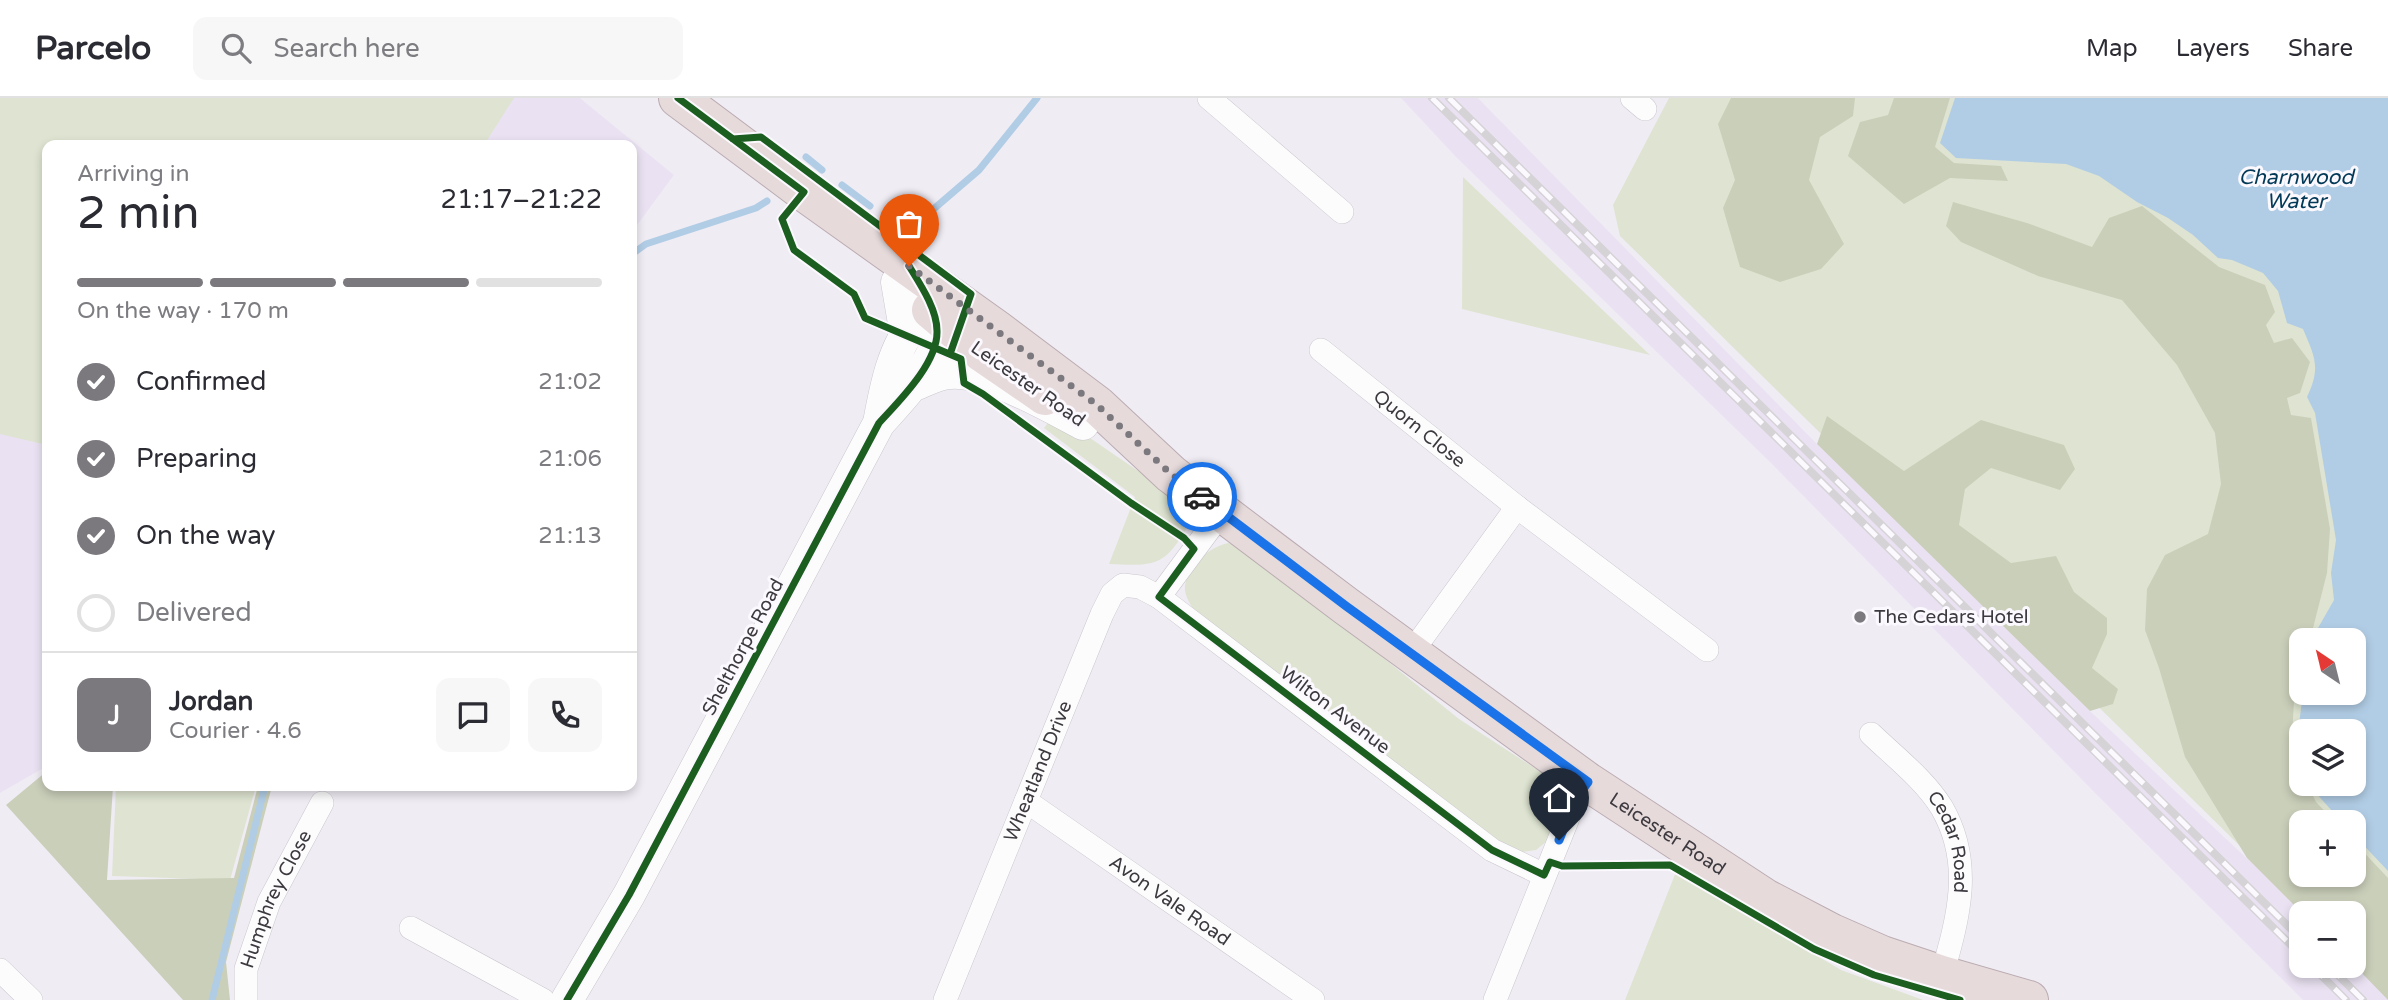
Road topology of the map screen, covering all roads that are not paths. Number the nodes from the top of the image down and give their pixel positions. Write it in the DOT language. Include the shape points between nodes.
graph roads {
  1 [pos="678,98"];
  2 [pos="1209,98"];
  3 [pos="1342,212"];
  4 [pos="903,274"];
  5 [pos="934,318"];
  6 [pos="1321,350"];
  7 [pos="912,386"];
  8 [pos="879,424"];
  9 [pos="1083,424"];
  10 [pos="1171,474"];
  11 [pos="1517,507"];
  12 [pos="1222,512"];
  13 [pos="1159,597"];
  14 [pos="1707,650"];
  15 [pos="1411,653"];
  16 [pos="1871,734"];
  17 [pos="1588,782"];
  18 [pos="1026,801"];
  19 [pos="322,803"];
  20 [pos="1544,875"];
  21 [pos="411,928"];
  22 [pos="0,970"];
  23 [pos="1942,975"];
  24 [pos="31,1000"];
  25 [pos="246,1000"];
  26 [pos="543,1000"];
  27 [pos="567,1000"];
  28 [pos="945,1000"];
  29 [pos="1313,1000"];
  30 [pos="1495,1000"];
  31 [pos="2029,1000"];
  1 -- 4 [label="highway, Leicester Road" via="804,192"];
  2 -- 3 [label="street"];
  4 -- 5 [label="highway, Leicester Road"];
  4 -- 5 [label="street, Shelthorpe Road"];
  5 -- 7 [label="street, Shelthorpe Road" via="935,348"];
  5 -- 8 [label="street, Shelthorpe Road" via="887,377"];
  5 -- 9 [label="highway, Leicester Road"];
  5 -- 10 [label="highway, Leicester Road" via="1097,405"];
  6 -- 11 [label="street, Quorn Close"];
  7 -- 8 [label="street, Shelthorpe Road"];
  7 -- 9 [label="street, Shelthorpe Road" via="944,373 962,373 1018,390"];
  8 -- 27 [label="street, Shelthorpe Road" via="629,895"];
  9 -- 10 [label="highway, Leicester Road"];
  10 -- 12 [label="highway, Leicester Road"];
  11 -- 14 [label="street, Quorn Close"];
  11 -- 15 [label="street"];
  12 -- 13 [label="street"];
  12 -- 15 [label="highway, Leicester Road"];
  13 -- 18 [label="street, Wheatland Drive" via="1124,585 1112,594"];
  13 -- 20 [label="street, Wilton Avenue" via="1492,850"];
  15 -- 17 [label="highway, Leicester Road"];
  16 -- 23 [label="street, Cedar Road" via="1942,808 1959,852 1962,893"];
  17 -- 20 [label="street" via="1576,798"];
  17 -- 23 [label="highway, Leicester Road" via="1765,898 1869,950"];
  18 -- 28 [label="street, Wheatland Drive"];
  18 -- 29 [label="street, Avon Vale Road"];
  19 -- 25 [label="street, Humphrey Close" via="269,902 246,969"];
  20 -- 30 [label="street"];
  21 -- 26 [label="street"];
  22 -- 24 [label="street"];
  23 -- 31 [label="highway, Leicester Road"];
}
